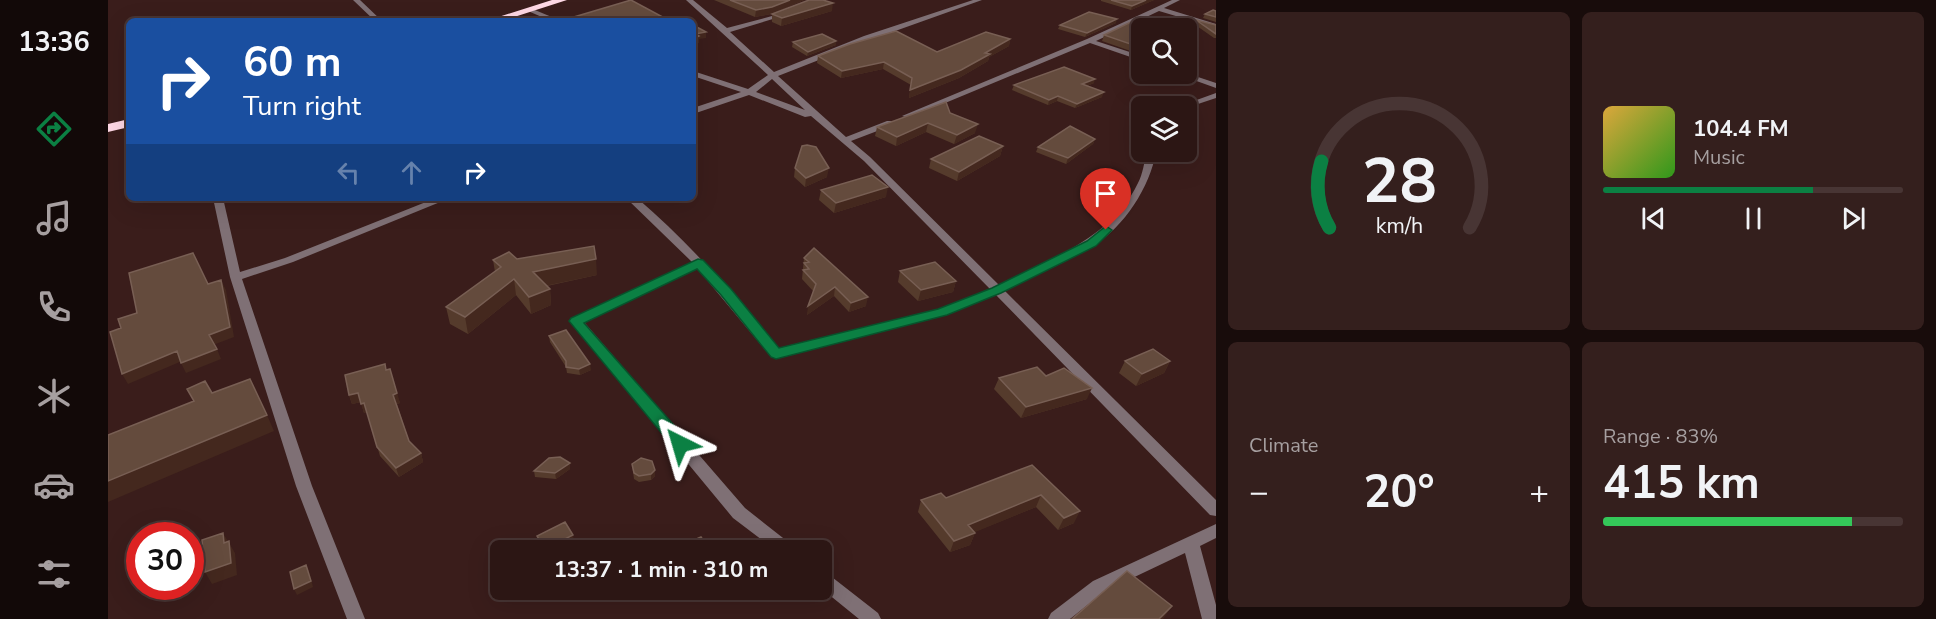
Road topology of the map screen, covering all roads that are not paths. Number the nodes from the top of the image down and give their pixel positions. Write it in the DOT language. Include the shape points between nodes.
graph roads {
  1 [pos="356,0"];
  2 [pos="562,0"];
  3 [pos="688,0"];
  4 [pos="817,0"];
  5 [pos="979,0"];
  6 [pos="1177,0"];
  7 [pos="1159,9"];
  8 [pos="530,10"];
  9 [pos="376,18"];
  10 [pos="502,18"];
  11 [pos="550,18"];
  12 [pos="1216,26"];
  13 [pos="725,31"];
  14 [pos="1090,41"];
  15 [pos="1131,55"];
  16 [pos="696,75"];
  17 [pos="771,76"];
  18 [pos="1197,79"];
  19 [pos="1216,86"];
  20 [pos="750,92"];
  21 [pos="1216,95"];
  22 [pos="1197,102"];
  23 [pos="696,110"];
  24 [pos="820,120"];
  25 [pos="126,124"];
  26 [pos="108,128"];
  27 [pos="846,140"];
  28 [pos="1149,162"];
  29 [pos="219,201"];
  30 [pos="437,201"];
  31 [pos="635,201"];
  32 [pos="698,263"];
  33 [pos="236,277"];
  34 [pos="996,291"];
  35 [pos="1216,510"];
  36 [pos="1216,531"];
  37 [pos="773,540"];
  38 [pos="1191,543"];
  39 [pos="832,587"];
  40 [pos="356,619"];
  41 [pos="872,619"];
  42 [pos="1057,619"];
  43 [pos="1211,619"];
  1 -- 9 [label="street"];
  2 -- 8 [label="highway"];
  3 -- 13 [label="street"];
  4 -- 13 [label="street"];
  5 -- 17 [label="street"];
  6 -- 7 [label="street"];
  7 -- 12 [label="street"];
  7 -- 14 [label="street"];
  8 -- 10 [label="highway"];
  8 -- 11 [label="street"];
  13 -- 17 [label="street"];
  14 -- 15 [label="street"];
  14 -- 27 [label="street"];
  16 -- 20 [label="street"];
  17 -- 20 [label="street"];
  17 -- 24 [label="street"];
  18 -- 19 [label="street"];
  20 -- 23 [label="street"];
  20 -- 24 [label="street"];
  21 -- 22 [label="street"];
  24 -- 27 [label="street"];
  25 -- 26 [label="highway"];
  27 -- 34 [label="street"];
  28 -- 34 [label="street" via="1143,183 1120,217 1091,243"];
  29 -- 33 [label="street"];
  30 -- 33 [label="street"];
  31 -- 32 [label="street"];
  32 -- 34 [label="street" via="776,354 942,312"];
  32 -- 37 [label="street" via="576,321 739,513"];
  33 -- 40 [label="street" via="304,486"];
  34 -- 35 [label="street"];
  36 -- 38 [label="street"];
  38 -- 42 [label="street" via="1099,586"];
  38 -- 43 [label="street"];
  39 -- 41 [label="street"];
}
